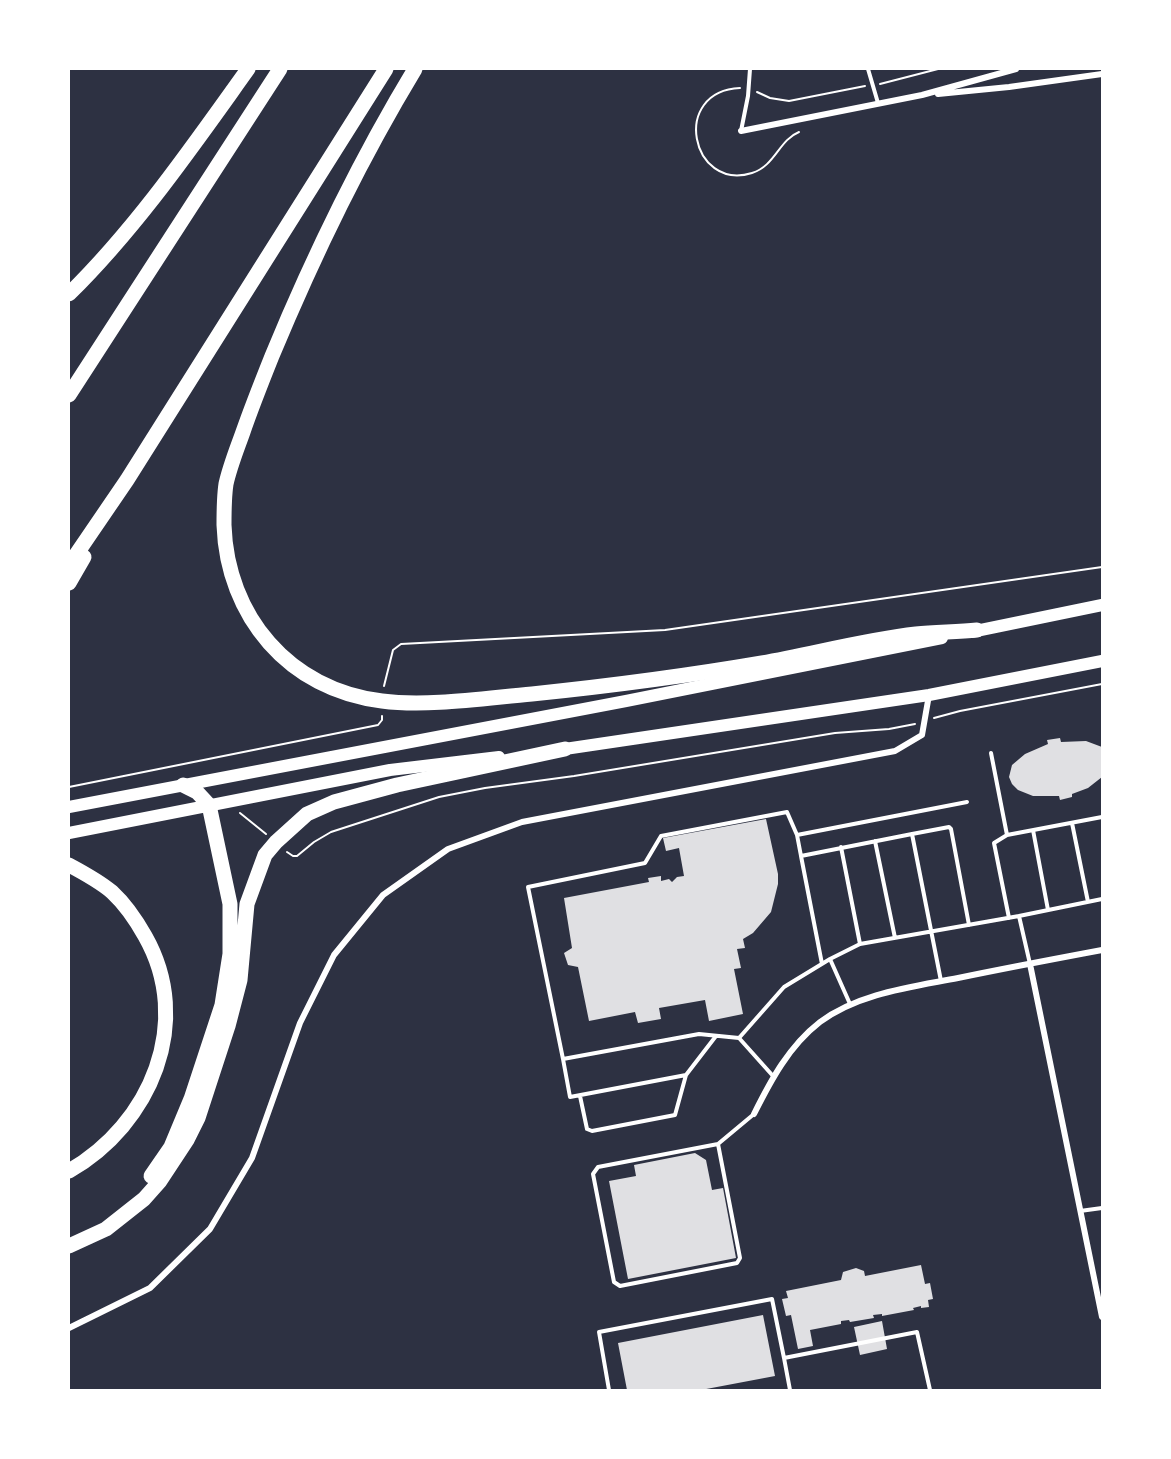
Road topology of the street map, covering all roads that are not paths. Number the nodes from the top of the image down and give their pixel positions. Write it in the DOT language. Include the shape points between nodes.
graph roads {
  1 [pos="248,69"];
  2 [pos="280,69"];
  3 [pos="386,69"];
  4 [pos="415,69"];
  5 [pos="750,69"];
  6 [pos="868,69"];
  7 [pos="1016,69"];
  8 [pos="1102,74"];
  9 [pos="922,95"];
  10 [pos="879,104"];
  11 [pos="741,131"];
  12 [pos="69,294"];
  13 [pos="69,395"];
  14 [pos="127,480"];
  15 [pos="69,565"];
  16 [pos="69,583"];
  17 [pos="1102,605"];
  18 [pos="977,630"];
  19 [pos="1102,661"];
  20 [pos="929,695"];
  21 [pos="565,750"];
  22 [pos="991,753"];
  23 [pos="183,785"];
  24 [pos="967,802"];
  25 [pos="209,805"];
  26 [pos="69,807"];
  27 [pos="1102,817"];
  28 [pos="1072,823"];
  29 [pos="1033,830"];
  30 [pos="69,833"];
  31 [pos="912,834"];
  32 [pos="797,835"];
  33 [pos="1006,836"];
  34 [pos="876,841"];
  35 [pos="841,847"];
  36 [pos="801,856"];
  37 [pos="69,866"];
  38 [pos="1102,899"];
  39 [pos="1088,902"];
  40 [pos="1048,910"];
  41 [pos="1019,916"];
  42 [pos="1009,918"];
  43 [pos="969,925"];
  44 [pos="931,932"];
  45 [pos="895,938"];
  46 [pos="860,944"];
  47 [pos="1102,950"];
  48 [pos="830,959"];
  49 [pos="822,963"];
  50 [pos="1030,964"];
  51 [pos="942,981"];
  52 [pos="850,1004"];
  53 [pos="716,1036"];
  54 [pos="739,1038"];
  55 [pos="563,1059"];
  56 [pos="686,1075"];
  57 [pos="773,1076"];
  58 [pos="580,1096"];
  59 [pos="753,1114"];
  60 [pos="718,1144"];
  61 [pos="69,1171"];
  62 [pos="1102,1208"];
  63 [pos="1080,1211"];
  64 [pos="69,1245"];
  65 [pos="1102,1317"];
  66 [pos="69,1328"];
  67 [pos="784,1358"];
  68 [pos="609,1390"];
  69 [pos="790,1390"];
  70 [pos="930,1390"];
  1 -- 12 [label="highway" via="175,170 101,262"];
  2 -- 13 [label="highway"];
  3 -- 14 [label="highway"];
  4 -- 18 [label="highway" via="369,148 288,316 226,484 225,545 229,570 251,621 269,644 291,664 343,691 382,701 459,700 632,682 915,634"];
  5 -- 11 [label="lane"];
  6 -- 10 [label="lane"];
  7 -- 9 [label="street"];
  8 -- 9 [label="street"];
  9 -- 10 [label="street"];
  10 -- 11 [label="street"];
  14 -- 15 [label="highway"];
  14 -- 16 [label="highway"];
  17 -- 18 [label="main road"];
  18 -- 23 [label="main road"];
  19 -- 20 [label="main road"];
  20 -- 21 [label="main road"];
  20 -- 66 [label="street" via="922,735 894,751 522,822 448,849 383,895 334,955 300,1023 252,1158 210,1229 150,1288"];
  21 -- 25 [label="main road" via="390,770"];
  21 -- 64 [label="highway" via="353,796 307,814 276,842 265,855 247,904 240,980 191,1132 144,1199 106,1229"];
  22 -- 33 [label="lane"];
  23 -- 25 [label="highway"];
  23 -- 26 [label="main road"];
  24 -- 32 [label="lane"];
  25 -- 30 [label="main road"];
  25 -- 64 [label="highway" via="230,904 230,954 222,1005 171,1147 142,1189 104,1222"];
  27 -- 28 [label="lane"];
  28 -- 29 [label="lane"];
  28 -- 39 [label="lane"];
  29 -- 33 [label="lane"];
  29 -- 40 [label="lane"];
  31 -- 34 [label="lane"];
  31 -- 43 [label="lane" via="951,829"];
  31 -- 44 [label="lane"];
  32 -- 36 [label="lane"];
  32 -- 55 [label="lane" via="787,812 661,836 645,863 528,887"];
  33 -- 42 [label="lane" via="994,843"];
  34 -- 35 [label="lane"];
  34 -- 45 [label="lane"];
  35 -- 36 [label="lane"];
  35 -- 46 [label="lane"];
  36 -- 49 [label="lane"];
  37 -- 61 [label="highway" via="112,893 142,929 162,976 166,1009 162,1050 138,1106 100,1150"];
  38 -- 39 [label="lane"];
  39 -- 40 [label="lane"];
  40 -- 41 [label="lane"];
  41 -- 42 [label="lane"];
  41 -- 50 [label="lane"];
  42 -- 43 [label="lane"];
  43 -- 44 [label="lane"];
  44 -- 45 [label="lane"];
  44 -- 51 [label="lane"];
  45 -- 46 [label="lane"];
  46 -- 48 [label="lane"];
  47 -- 50 [label="street"];
  48 -- 49 [label="lane"];
  48 -- 52 [label="lane"];
  49 -- 54 [label="lane" via="784,987"];
  50 -- 51 [label="street"];
  50 -- 63 [label="street"];
  51 -- 52 [label="street"];
  52 -- 57 [label="street" via="820,1022 795,1045"];
  53 -- 54 [label="lane"];
  53 -- 55 [label="lane" via="699,1034"];
  53 -- 56 [label="lane"];
  54 -- 57 [label="lane"];
  55 -- 58 [label="lane" via="570,1097"];
  56 -- 58 [label="lane"];
  56 -- 58 [label="lane" via="675,1115 616,1127 587,1129"];
  57 -- 59 [label="street"];
  59 -- 60 [label="lane"];
  60 -- 60 [label="lane" via="740,1258 737,1263 620,1286 614,1282 593,1174 598,1167"];
  62 -- 63 [label="lane"];
  63 -- 65 [label="street"];
  67 -- 68 [label="lane" via="772,1299 599,1332"];
  67 -- 69 [label="lane"];
  67 -- 70 [label="lane" via="917,1332"];
}
